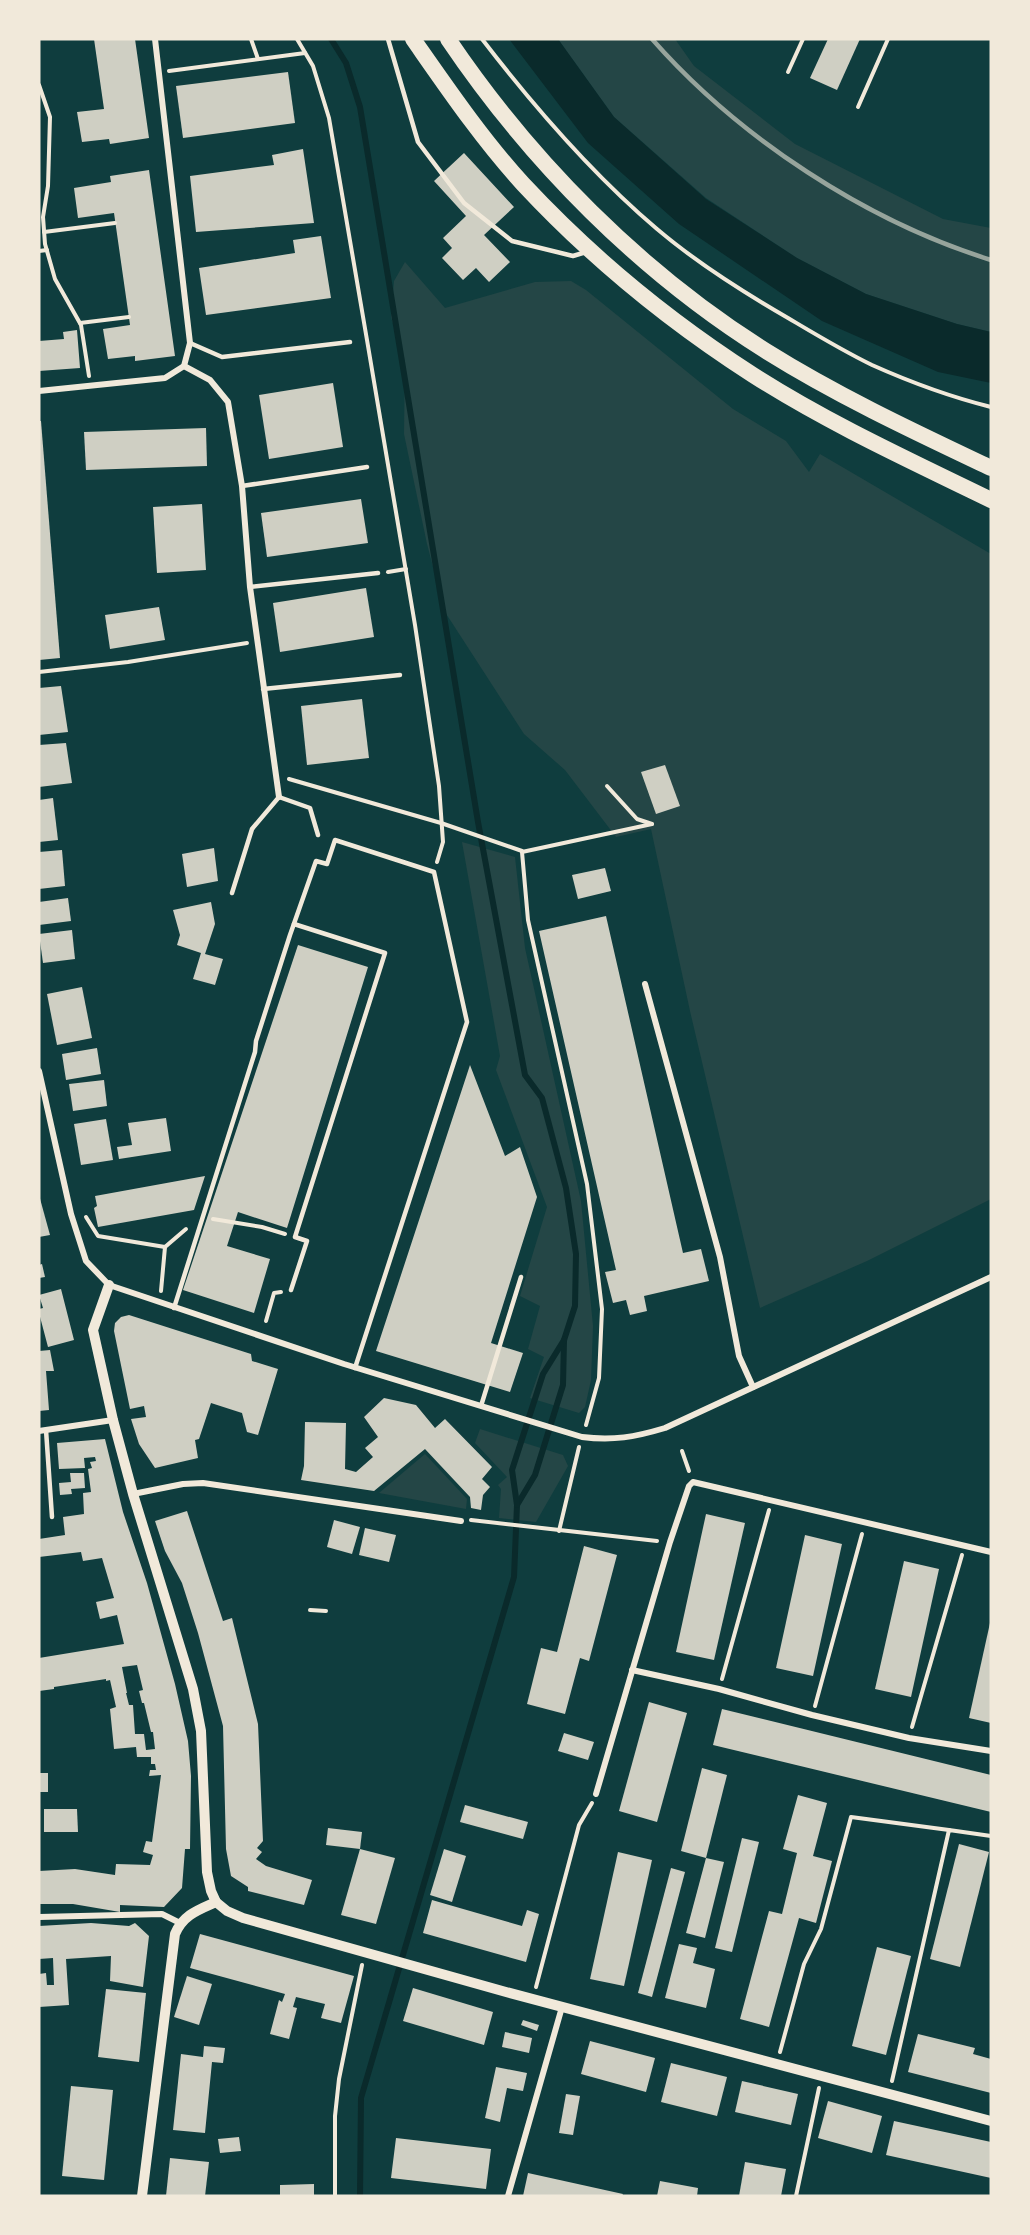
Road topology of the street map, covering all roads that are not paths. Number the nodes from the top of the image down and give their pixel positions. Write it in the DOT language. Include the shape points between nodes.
graph roads {
  1 [pos="155,39"];
  2 [pos="388,39"];
  3 [pos="413,39"];
  4 [pos="448,39"];
  5 [pos="590,251"];
  6 [pos="350,342"];
  7 [pos="190,343"];
  8 [pos="184,366"];
  9 [pos="39,391"];
  10 [pos="368,467"];
  11 [pos="991,468"];
  12 [pos="954,482"];
  13 [pos="242,486"];
  14 [pos="991,500"];
  15 [pos="991,512"];
  16 [pos="378,573"];
  17 [pos="250,587"];
  18 [pos="400,675"];
  19 [pos="263,688"];
  20 [pos="279,797"];
  21 [pos="318,835"];
  22 [pos="232,893"];
  23 [pos="294,924"];
  24 [pos="645,984"];
  25 [pos="39,1071"];
  26 [pos="521,1277"];
  27 [pos="991,1277"];
  28 [pos="109,1285"];
  29 [pos="291,1290"];
  30 [pos="174,1308"];
  31 [pos="355,1368"];
  32 [pos="753,1387"];
  33 [pos="481,1407"];
  34 [pos="113,1420"];
  35 [pos="43,1430"];
  36 [pos="133,1494"];
  37 [pos="52,1517"];
  38 [pos="461,1521"];
  39 [pos="991,1552"];
  40 [pos="632,1670"];
  41 [pos="991,1751"];
  42 [pos="596,1794"];
  43 [pos="216,1902"];
  44 [pos="39,1917"];
  45 [pos="180,1923"];
  46 [pos="562,2007"];
  47 [pos="991,2121"];
  48 [pos="142,2196"];
  49 [pos="508,2196"];
  1 -- 7 [label="street"];
  2 -- 5 [label="lane" via="417,142 464,203 512,241 573,256"];
  3 -- 5 [label="highway" via="485,138"];
  4 -- 11 [label="highway" via="502,113 558,178 625,243 692,299 766,351 869,409"];
  5 -- 12 [label="highway" via="654,304 754,376"];
  6 -- 7 [label="lane" via="222,357"];
  7 -- 8 [label="street"];
  8 -- 9 [label="street" via="165,378"];
  8 -- 13 [label="street" via="210,380 228,402"];
  10 -- 13 [label="lane"];
  12 -- 14 [label="highway"];
  12 -- 15 [label="highway"];
  13 -- 17 [label="street"];
  16 -- 17 [label="lane"];
  17 -- 19 [label="street"];
  18 -- 19 [label="lane"];
  19 -- 20 [label="street"];
  20 -- 21 [label="lane" via="310,808"];
  20 -- 22 [label="lane" via="252,829"];
  23 -- 29 [label="lane" via="385,953 295,1237 307,1240"];
  23 -- 30 [label="lane"];
  23 -- 31 [label="lane" via="316,861 327,864 335,840 434,872 467,1022"];
  24 -- 32 [label="street" via="720,1257 739,1356"];
  25 -- 28 [label="street" via="71,1214 86,1261"];
  26 -- 33 [label="lane"];
  27 -- 32 [label="street"];
  28 -- 30 [label="street"];
  28 -- 34 [label="street" via="93,1330"];
  30 -- 31 [label="street"];
  31 -- 33 [label="street"];
  32 -- 33 [label="street" via="665,1428 636,1437 602,1440"];
  34 -- 35 [label="street"];
  34 -- 36 [label="street"];
  35 -- 37 [label="lane"];
  36 -- 38 [label="street" via="203,1484"];
  36 -- 43 [label="street" via="194,1689 201,1731 207,1872"];
  39 -- 40 [label="street" via="693,1482 670,1542"];
  40 -- 41 [label="street" via="909,1738"];
  40 -- 42 [label="street"];
  43 -- 45 [label="street"];
  43 -- 46 [label="street" via="243,1918"];
  44 -- 45 [label="street" via="162,1914"];
  45 -- 48 [label="street" via="173,1943"];
  46 -- 47 [label="street"];
  46 -- 49 [label="street"];
}
